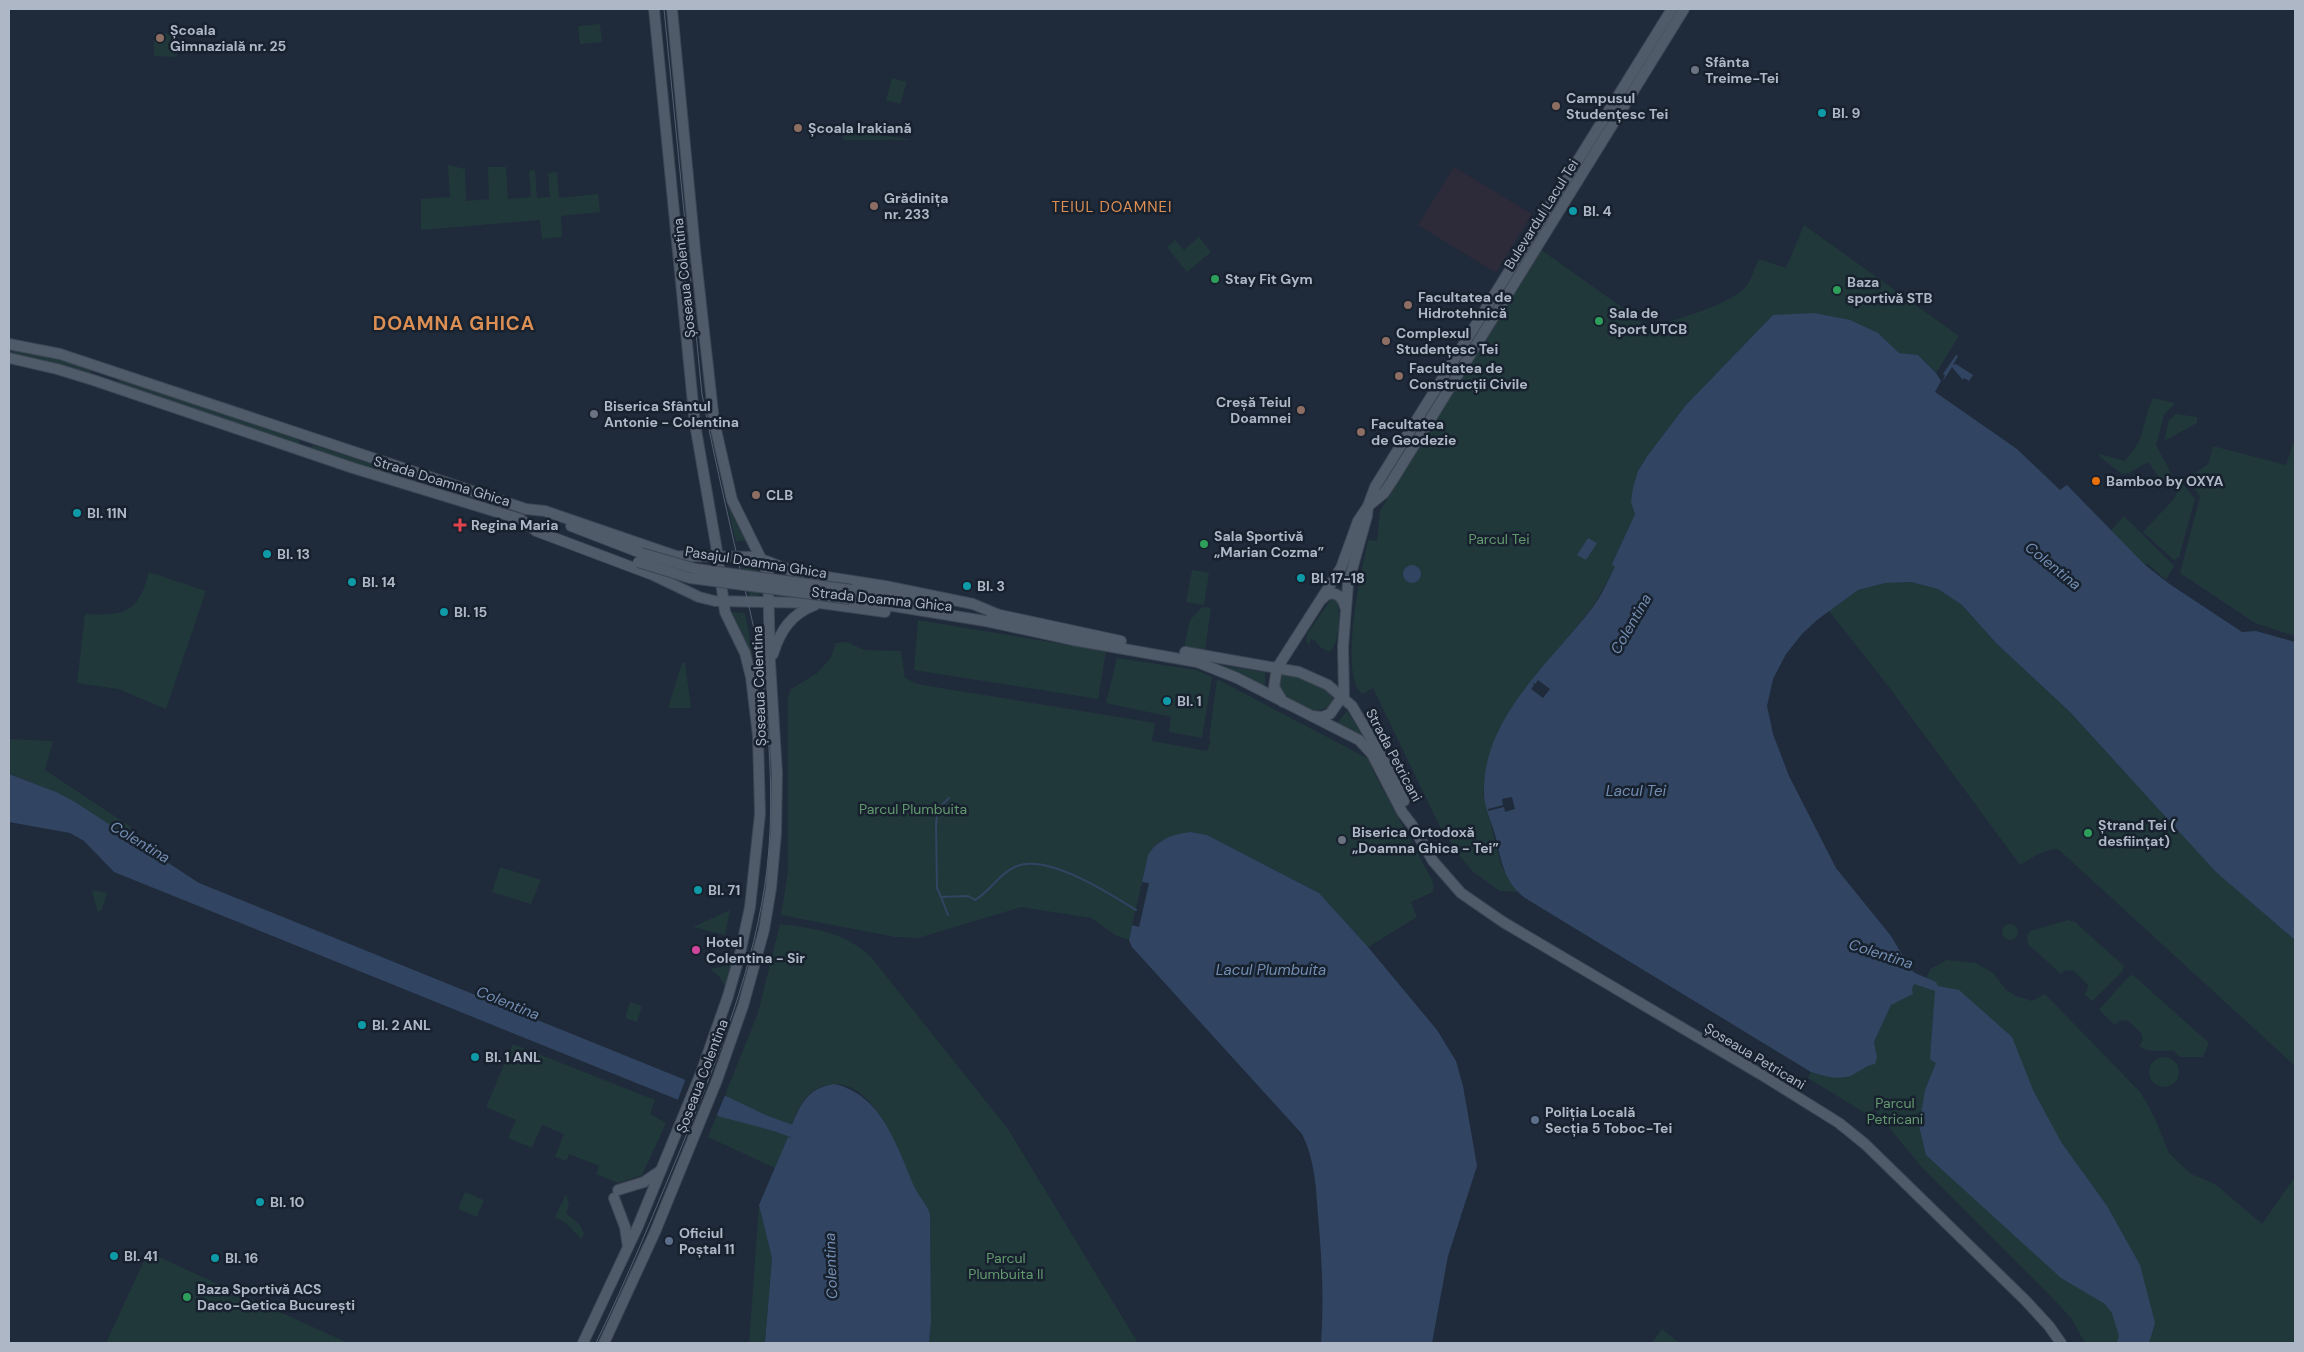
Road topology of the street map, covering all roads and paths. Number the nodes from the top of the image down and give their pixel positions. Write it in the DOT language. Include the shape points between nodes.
graph roads {
  1 [pos="654,9"];
  2 [pos="672,9"];
  3 [pos="1672,9"];
  4 [pos="1684,9"];
  5 [pos="9,344"];
  6 [pos="9,358"];
  7 [pos="1368,506"];
  8 [pos="526,509"];
  9 [pos="520,520"];
  10 [pos="718,556"];
  11 [pos="639,558"];
  12 [pos="762,558"];
  13 [pos="1321,600"];
  14 [pos="724,602"];
  15 [pos="769,603"];
  16 [pos="820,603"];
  17 [pos="1345,608"];
  18 [pos="961,612"];
  19 [pos="997,614"];
  20 [pos="1015,627"];
  21 [pos="770,662"];
  22 [pos="1277,668"];
  23 [pos="1343,696"];
  24 [pos="1285,703"];
  25 [pos="1311,716"];
  26 [pos="1412,825"];
  27 [pos="660,1170"];
  28 [pos="628,1247"];
  29 [pos="583,1343"];
  30 [pos="604,1343"];
  31 [pos="2061,1343"];
  1 -- 10 [label="main road, Șoseaua Colentina" via="691,395"];
  2 -- 12 [label="main road, Șoseaua Colentina" via="714,421 732,500"];
  3 -- 7 [label="main road, Bulevardul Lacul Tei" via="1380,479"];
  4 -- 7 [label="main road, Bulevardul Lacul Tei" via="1392,481 1384,493"];
  5 -- 8 [label="main road, Strada Doamna Ghica" via="60,354"];
  6 -- 9 [label="main road, Strada Doamna Ghica" via="84,377 353,468"];
  7 -- 13 [label="main road, Bulevardul Lacul Tei" via="1358,521 1341,568"];
  7 -- 17 [label="main road, Bulevardul Lacul Tei" via="1351,565"];
  8 -- 10 [label="main road, Strada Doamna Ghica" via="545,511 676,556"];
  8 -- 11 [label="main road, Pasajul Doamna Ghica"];
  9 -- 11 [label="main road, Pasajul Doamna Ghica"];
  9 -- 14 [label="main road, Strada Doamna Ghica" via="536,531 654,574 705,599"];
  10 -- 12 [label="main road, Strada Doamna Ghica"];
  10 -- 14 [label="main road, Șoseaua Colentina"];
  11 -- 18 [label="main road, Pasajul Doamna Ghica, bridge"];
  12 -- 15 [label="main road, Șoseaua Colentina" via="768,573"];
  12 -- 19 [label="main road, Strada Doamna Ghica" via="792,571 973,604"];
  13 -- 17 [label="main road" via="1328,594 1336,594 1343,600"];
  13 -- 22 [label="main road, Bulevardul Lacul Tei"];
  14 -- 15 [label="main road, Strada Doamna Ghica"];
  14 -- 27 [label="main road, Șoseaua Colentina" via="751,676 758,736 760,814 756,870 728,996 701,1073"];
  15 -- 16 [label="main road, Strada Doamna Ghica"];
  15 -- 21 [label="main road, Șoseaua Colentina"];
  16 -- 20 [label="main road, Strada Doamna Ghica" via="1000,628"];
  16 -- 21 [label="main road" via="791,618 781,632"];
  17 -- 23 [label="main road, Bulevardul Lacul Tei"];
  18 -- 19 [label="main road, Strada Doamna Ghica"];
  18 -- 20 [label="main road, Strada Doamna Ghica"];
  19 -- 22 [label="main road, Strada Doamna Ghica" via="1116,640"];
  20 -- 24 [label="main road, Strada Doamna Ghica" via="1197,662"];
  21 -- 30 [label="main road, Șoseaua Colentina" via="777,792 771,888 757,960 717,1080"];
  22 -- 23 [label="main road, Strada Doamna Ghica" via="1315,678"];
  22 -- 24 [label="main road" via="1274,687"];
  23 -- 25 [label="main road" via="1330,714"];
  23 -- 26 [label="main road, Strada Petricani" via="1382,757 1408,809"];
  24 -- 25 [label="main road, Strada Doamna Ghica"];
  25 -- 26 [label="main road, Strada Petricani" via="1359,740 1368,748"];
  26 -- 31 [label="main road, Șoseaua Petricani" via="1444,876 1483,909 1766,1077 1849,1131 2025,1300"];
  27 -- 28 [label="main road, Șoseaua Colentina"];
  27 -- 28 [label="main road" via="647,1181 616,1194"];
  28 -- 29 [label="main road, Șoseaua Colentina"];
}
